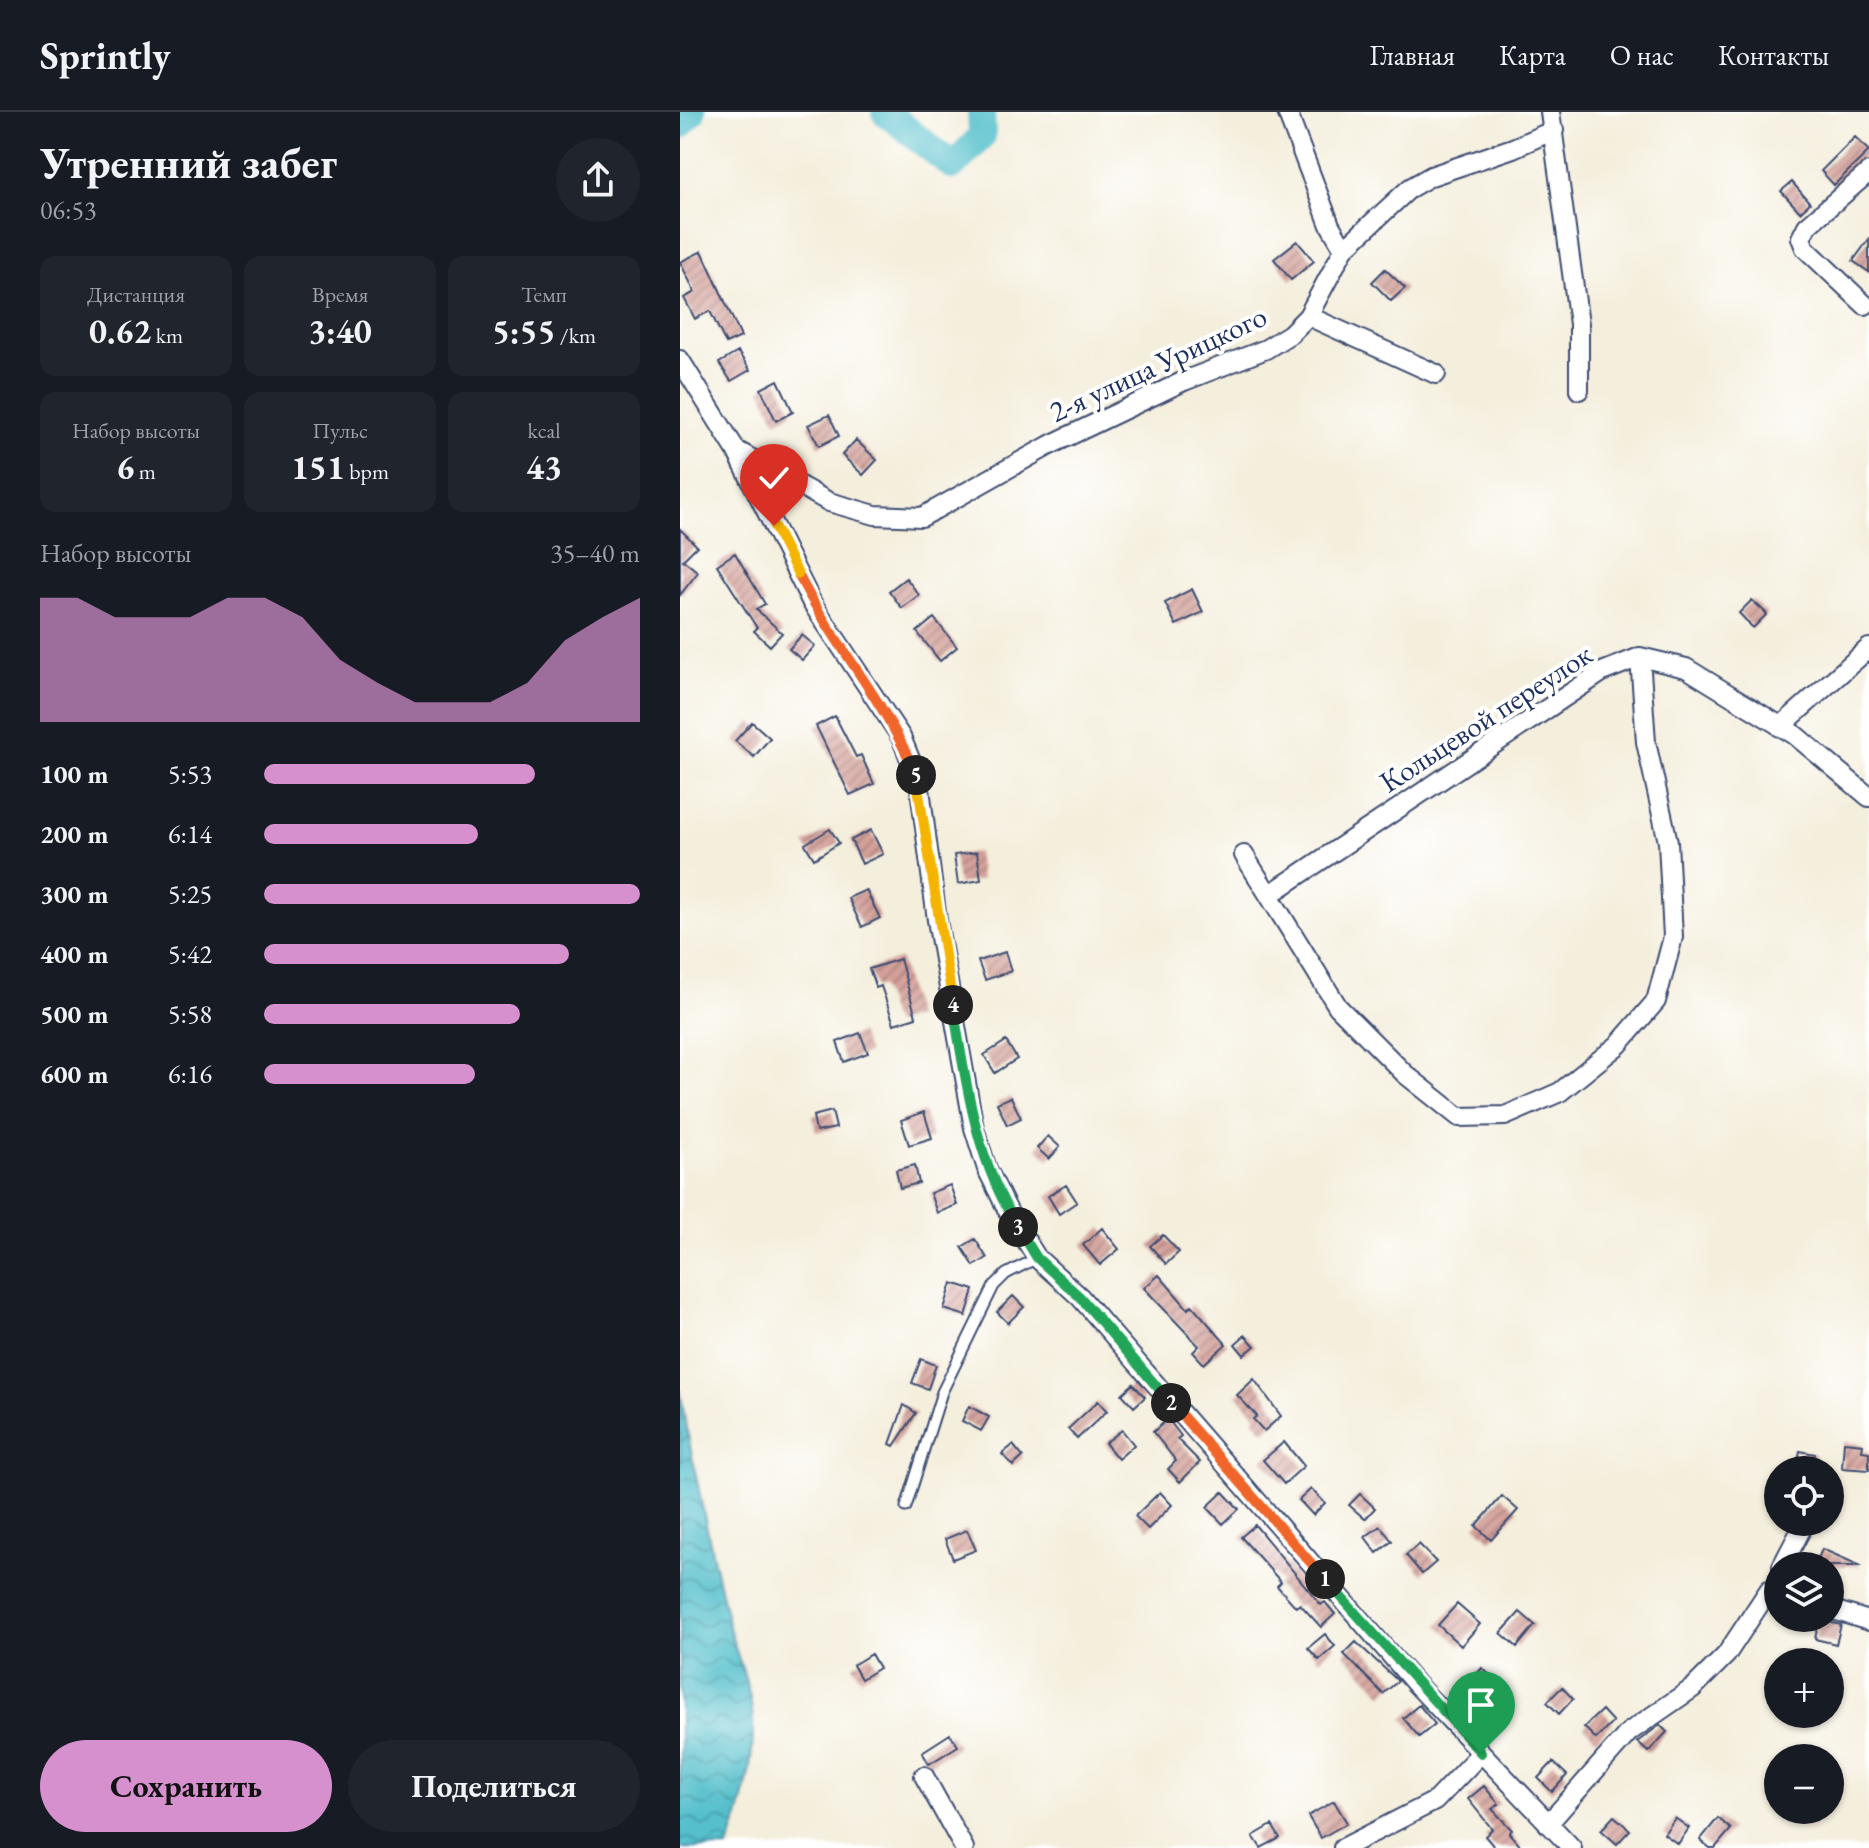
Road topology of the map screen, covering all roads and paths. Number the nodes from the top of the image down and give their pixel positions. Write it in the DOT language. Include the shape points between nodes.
graph roads {
  1 [pos="1287,112"];
  2 [pos="1552,121"];
  3 [pos="1869,172"];
  4 [pos="1344,249"];
  5 [pos="1865,305"];
  6 [pos="1308,316"];
  7 [pos="680,360"];
  8 [pos="1436,374"];
  9 [pos="1579,390"];
  10 [pos="736,450"];
  11 [pos="1869,648"];
  12 [pos="1640,657"];
  13 [pos="1780,727"];
  14 [pos="1869,797"];
  15 [pos="1244,855"];
  16 [pos="1269,895"];
  17 [pos="1037,1258"];
  18 [pos="906,1507"];
  19 [pos="1764,1604"];
  20 [pos="1844,1613"];
  21 [pos="1869,1621"];
  22 [pos="1481,1753"];
  23 [pos="924,1776"];
  24 [pos="1548,1824"];
  25 [pos="964,1848"];
  26 [pos="1343,1848"];
  27 [pos="1572,1848"];
  1 -- 4 [label="street"];
  2 -- 4 [label="street, 2-я улица Урицкого" via="1513,148 1410,188"];
  2 -- 9 [label="street, 2-я улица Урицкого" via="1579,324"];
  3 -- 5 [label="street" via="1807,226 1801,238 1805,248"];
  4 -- 6 [label="street, 2-я улица Урицкого"];
  6 -- 8 [label="street"];
  6 -- 10 [label="street, 2-я улица Урицкого" via="1266,349 1184,381 1050,445 922,517 875,515 829,502"];
  7 -- 10 [label="street"];
  10 -- 17 [label="street" via="812,603 887,713 919,781 974,1128 987,1169"];
  11 -- 13 [label="street"];
  12 -- 13 [label="street" via="1686,668"];
  12 -- 16 [label="street, Кольцевой переулок" via="1602,672"];
  12 -- 16 [label="street, Кольцевой переулок" via="1646,742 1668,842 1673,937 1656,1001 1618,1045 1560,1092 1505,1116 1459,1117 1405,1074 1338,1007"];
  13 -- 14 [label="street"];
  15 -- 16 [label="street, Кольцевой переулок"];
  17 -- 18 [label="lane" via="994,1286 942,1392"];
  17 -- 22 [label="street" via="1080,1297"];
  19 -- 24 [label="street" via="1726,1655 1693,1688 1629,1732"];
  20 -- 21 [label="street"];
  22 -- 24 [label="street"];
  22 -- 26 [label="street" via="1435,1801"];
  23 -- 25 [label="street"];
  24 -- 27 [label="street"];
}
